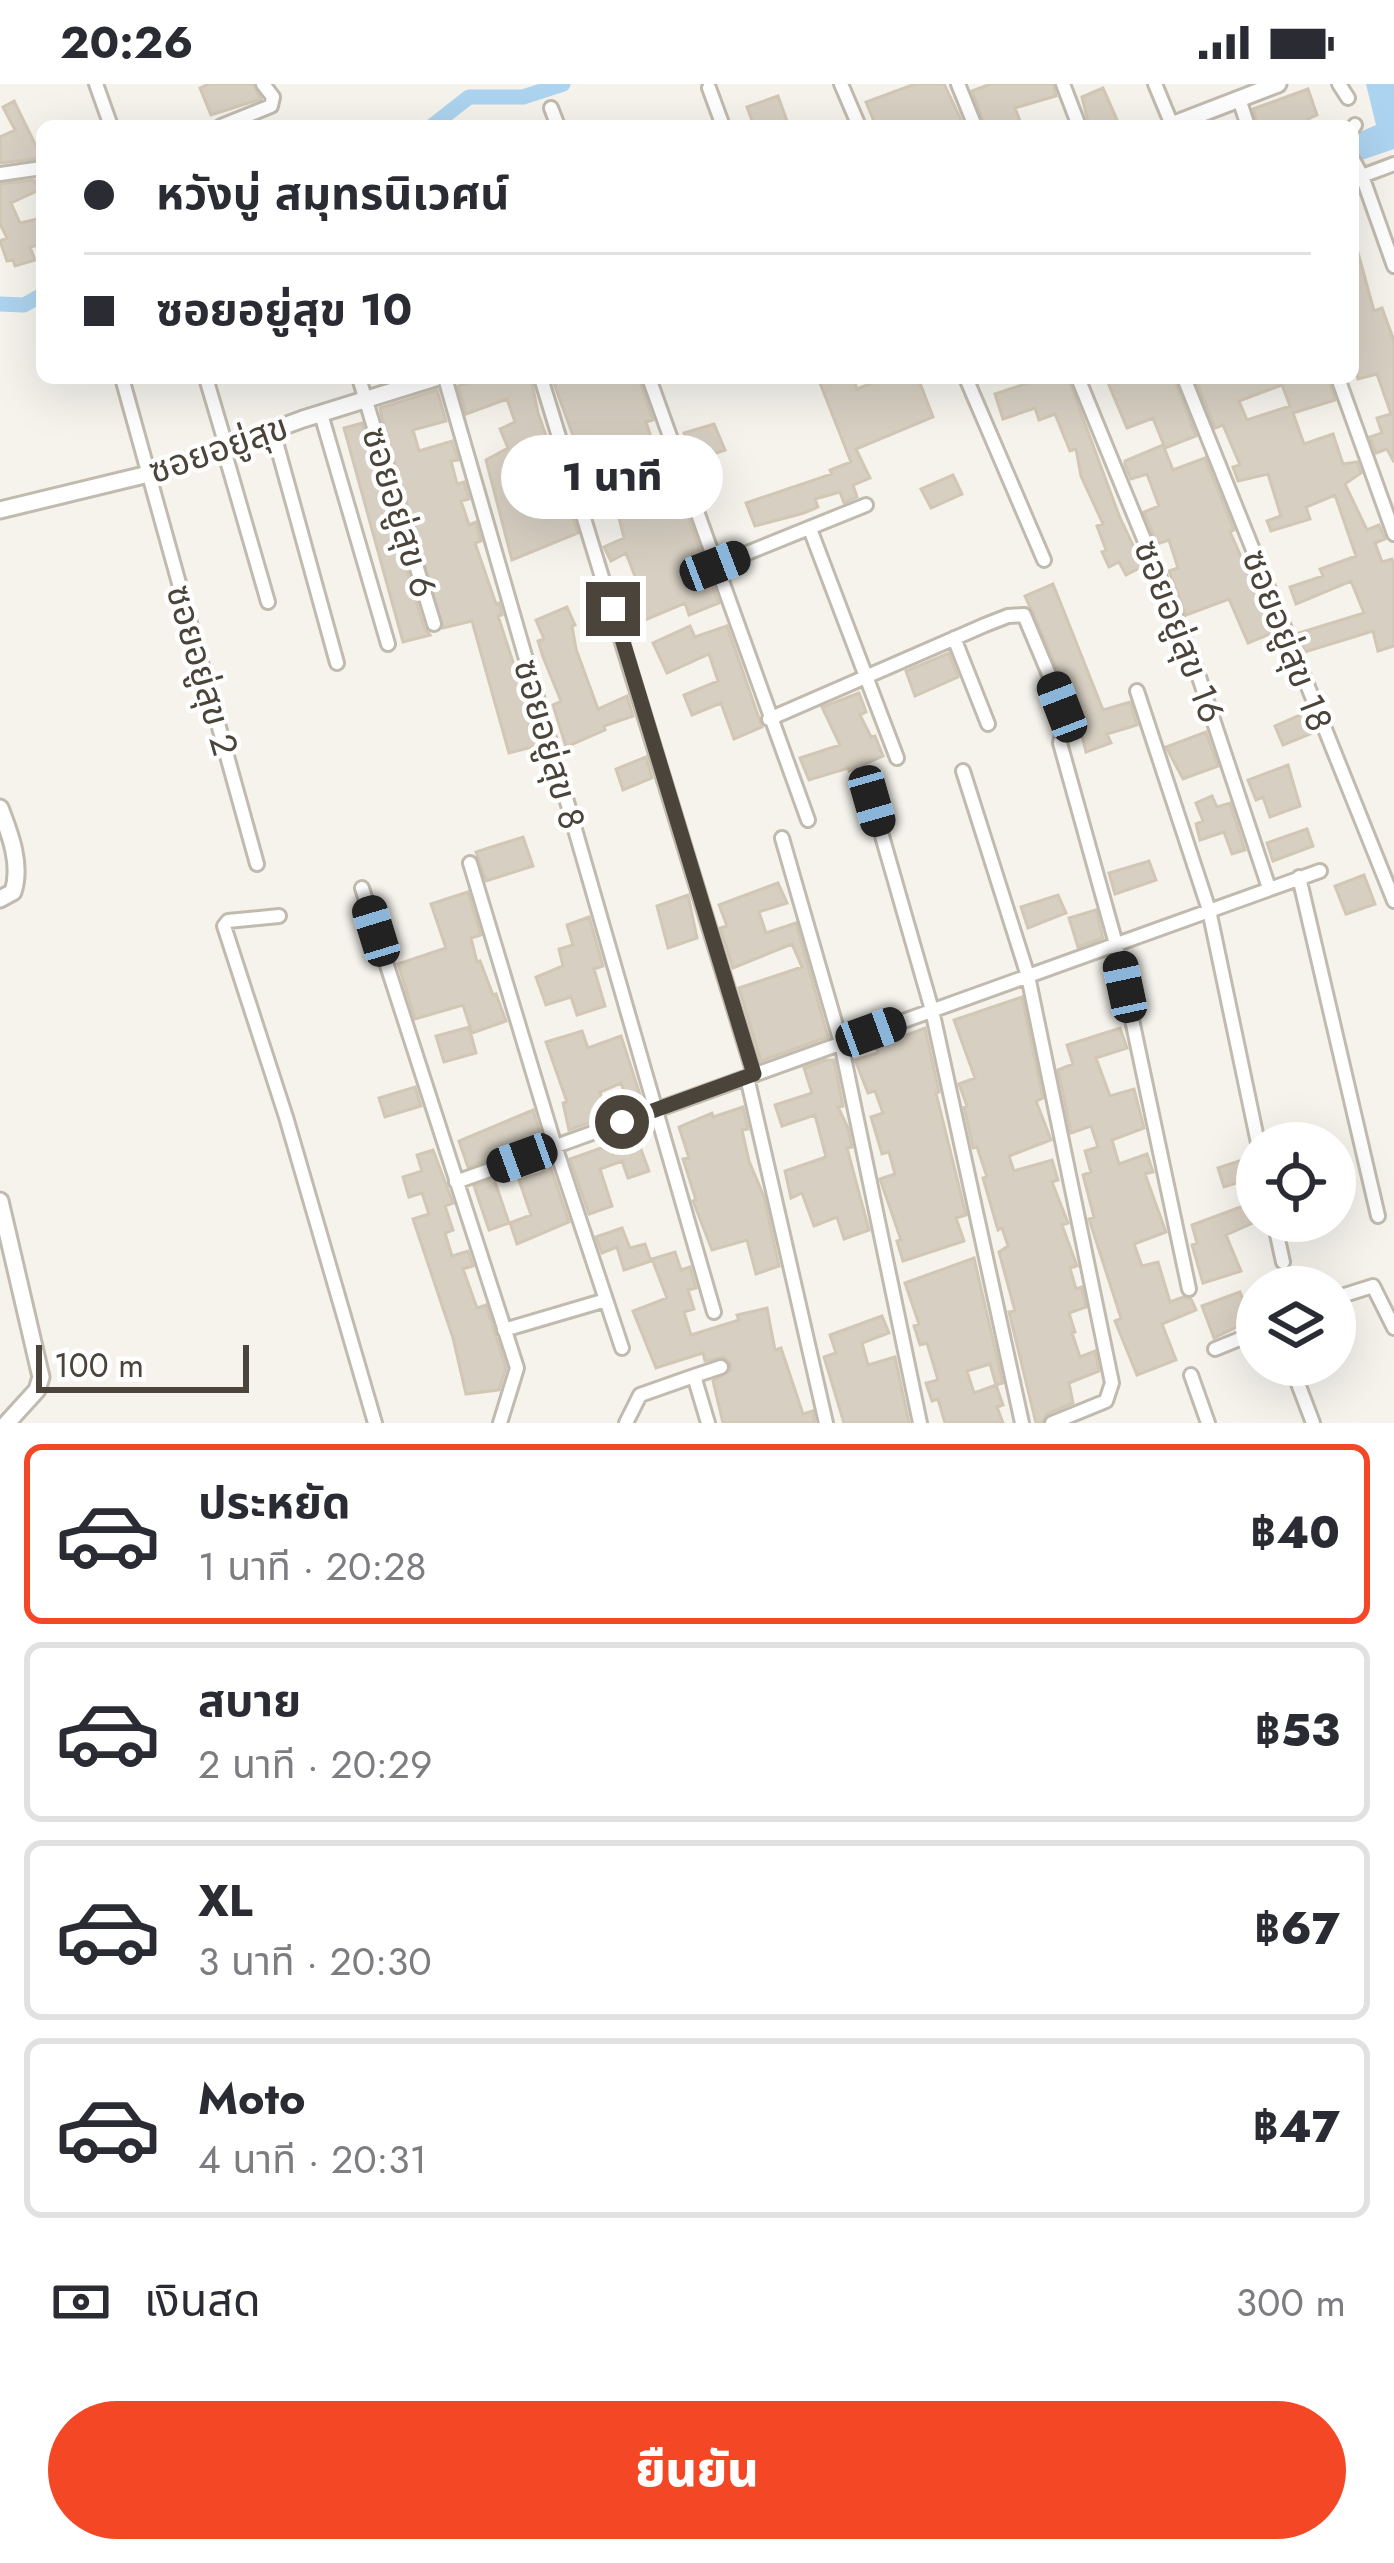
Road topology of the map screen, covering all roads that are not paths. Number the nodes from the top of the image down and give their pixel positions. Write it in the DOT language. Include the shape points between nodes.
graph roads {
  1 [pos="96,84"];
  2 [pos="263,84"];
  3 [pos="841,84"];
  4 [pos="958,84"];
  5 [pos="1063,84"];
  6 [pos="1155,84"];
  7 [pos="1279,84"];
  8 [pos="1339,84"];
  9 [pos="709,88"];
  10 [pos="1348,98"];
  11 [pos="1239,99"];
  12 [pos="551,108"];
  13 [pos="109,120"];
  14 [pos="236,120"];
  15 [pos="556,120"];
  16 [pos="721,120"];
  17 [pos="856,120"];
  18 [pos="973,120"];
  19 [pos="1077,120"];
  20 [pos="1169,120"];
  21 [pos="1184,120"];
  22 [pos="1246,120"];
  23 [pos="1394,164"];
  24 [pos="36,169"];
  25 [pos="1359,171"];
  26 [pos="0,174"];
  27 [pos="1362,176"];
  28 [pos="1394,266"];
  29 [pos="124,384"];
  30 [pos="208,384"];
  31 [pos="360,384"];
  32 [pos="415,384"];
  33 [pos="447,384"];
  34 [pos="543,384"];
  35 [pos="651,384"];
  36 [pos="969,384"];
  37 [pos="1080,384"];
  38 [pos="1186,384"];
  39 [pos="1340,384"];
  40 [pos="366,400"];
  41 [pos="321,414"];
  42 [pos="273,431"];
  43 [pos="225,449"];
  44 [pos="149,475"];
  45 [pos="866,505"];
  46 [pos="0,510"];
  47 [pos="810,529"];
  48 [pos="1394,534"];
  49 [pos="1044,560"];
  50 [pos="715,566"];
  51 [pos="268,602"];
  52 [pos="434,624"];
  53 [pos="954,638"];
  54 [pos="388,644"];
  55 [pos="338,663"];
  56 [pos="868,677"];
  57 [pos="1137,691"];
  58 [pos="770,719"];
  59 [pos="988,724"];
  60 [pos="897,758"];
  61 [pos="962,771"];
  62 [pos="872,801"];
  63 [pos="0,808"];
  64 [pos="808,820"];
  65 [pos="782,838"];
  66 [pos="470,863"];
  67 [pos="257,865"];
  68 [pos="1320,871"];
  69 [pos="1299,878"];
  70 [pos="362,888"];
  71 [pos="1269,888"];
  72 [pos="0,899"];
  73 [pos="1394,901"];
  74 [pos="1208,910"];
  75 [pos="280,916"];
  76 [pos="1116,944"];
  77 [pos="1028,976"];
  78 [pos="932,1010"];
  79 [pos="841,1043"];
  80 [pos="751,1076"];
  81 [pos="655,1110"];
  82 [pos="1253,1122"];
  83 [pos="555,1146"];
  84 [pos="456,1182"];
  85 [pos="0,1201"];
  86 [pos="1378,1216"];
  87 [pos="1279,1242"];
  88 [pos="1283,1262"];
  89 [pos="1190,1289"];
  90 [pos="1356,1290"];
  91 [pos="606,1300"];
  92 [pos="714,1312"];
  93 [pos="1394,1328"];
  94 [pos="504,1330"];
  95 [pos="1236,1340"];
  96 [pos="622,1348"];
  97 [pos="1215,1349"];
  98 [pos="721,1367"];
  99 [pos="1192,1375"];
  100 [pos="694,1376"];
  101 [pos="1299,1386"];
  102 [pos="7,1423"];
  103 [pos="375,1423"];
  104 [pos="500,1423"];
  105 [pos="626,1423"];
  106 [pos="708,1423"];
  107 [pos="826,1423"];
  108 [pos="920,1423"];
  109 [pos="1022,1423"];
  110 [pos="1052,1423"];
  111 [pos="1208,1423"];
  112 [pos="1313,1423"];
  1 -- 13 [label="street"];
  2 -- 14 [label="street" via="271,106"];
  3 -- 17 [label="street"];
  4 -- 18 [label="street"];
  5 -- 19 [label="street"];
  6 -- 20 [label="street"];
  7 -- 11 [label="street"];
  8 -- 10 [label="street"];
  9 -- 16 [label="street"];
  11 -- 21 [label="street"];
  11 -- 22 [label="street"];
  12 -- 15 [label="street"];
  23 -- 27 [label="street"];
  24 -- 26 [label="street"];
  25 -- 27 [label="street"];
  27 -- 28 [label="street"];
  29 -- 44 [label="street, ซอยอยู่สุข 2"];
  30 -- 43 [label="street"];
  31 -- 40 [label="street, ซอยอยู่สุข 6"];
  32 -- 40 [label="street, ซอยอยู่สุข"];
  33 -- 81 [label="street, ซอยอยู่สุข 8"];
  34 -- 80 [label="street"];
  35 -- 50 [label="street"];
  36 -- 49 [label="street"];
  37 -- 71 [label="street, ซอยอยู่สุข 16" via="1193,659"];
  38 -- 73 [label="street, ซอยอยู่สุข 18"];
  39 -- 48 [label="street"];
  40 -- 41 [label="street, ซอยอยู่สุข"];
  40 -- 52 [label="street, ซอยอยู่สุข 6"];
  41 -- 42 [label="street, ซอยอยู่สุข"];
  41 -- 54 [label="street"];
  42 -- 43 [label="street, ซอยอยู่สุข"];
  42 -- 55 [label="street"];
  43 -- 44 [label="street, ซอยอยู่สุข"];
  43 -- 51 [label="street"];
  44 -- 46 [label="street, ซอยอยู่สุข"];
  44 -- 67 [label="street, ซอยอยู่สุข 2"];
  45 -- 47 [label="street"];
  47 -- 50 [label="street"];
  47 -- 56 [label="street"];
  50 -- 58 [label="street"];
  53 -- 56 [label="street"];
  53 -- 59 [label="street"];
  53 -- 76 [label="street" via="1021,613 1030,624 1066,715 1060,743"];
  56 -- 58 [label="street"];
  56 -- 60 [label="street"];
  57 -- 74 [label="street"];
  58 -- 64 [label="street"];
  61 -- 77 [label="street"];
  62 -- 78 [label="street"];
  63 -- 72 [label="street" via="17,875 13,892"];
  65 -- 79 [label="street"];
  66 -- 83 [label="street"];
  68 -- 69 [label="street"];
  69 -- 71 [label="street"];
  69 -- 86 [label="street"];
  70 -- 84 [label="street"];
  71 -- 74 [label="street"];
  74 -- 76 [label="street"];
  74 -- 82 [label="street"];
  75 -- 103 [label="street" via="224,926"];
  76 -- 77 [label="street"];
  76 -- 89 [label="street"];
  77 -- 78 [label="street"];
  77 -- 110 [label="street" via="1112,1382 1106,1401"];
  78 -- 79 [label="street"];
  78 -- 109 [label="street"];
  79 -- 80 [label="street"];
  79 -- 108 [label="street"];
  80 -- 81 [label="street"];
  80 -- 107 [label="street"];
  81 -- 83 [label="street"];
  81 -- 92 [label="street, ซอยอยู่สุข 8"];
  83 -- 84 [label="street"];
  83 -- 91 [label="street"];
  84 -- 94 [label="street"];
  85 -- 102 [label="street" via="41,1377"];
  87 -- 88 [label="street"];
  90 -- 93 [label="street" via="1376,1287"];
  91 -- 94 [label="street"];
  91 -- 96 [label="street"];
  94 -- 104 [label="street" via="517,1368"];
  95 -- 97 [label="street"];
  98 -- 100 [label="street"];
  99 -- 111 [label="street"];
  100 -- 105 [label="street" via="640,1395"];
  100 -- 106 [label="street"];
  101 -- 112 [label="street"];
}
